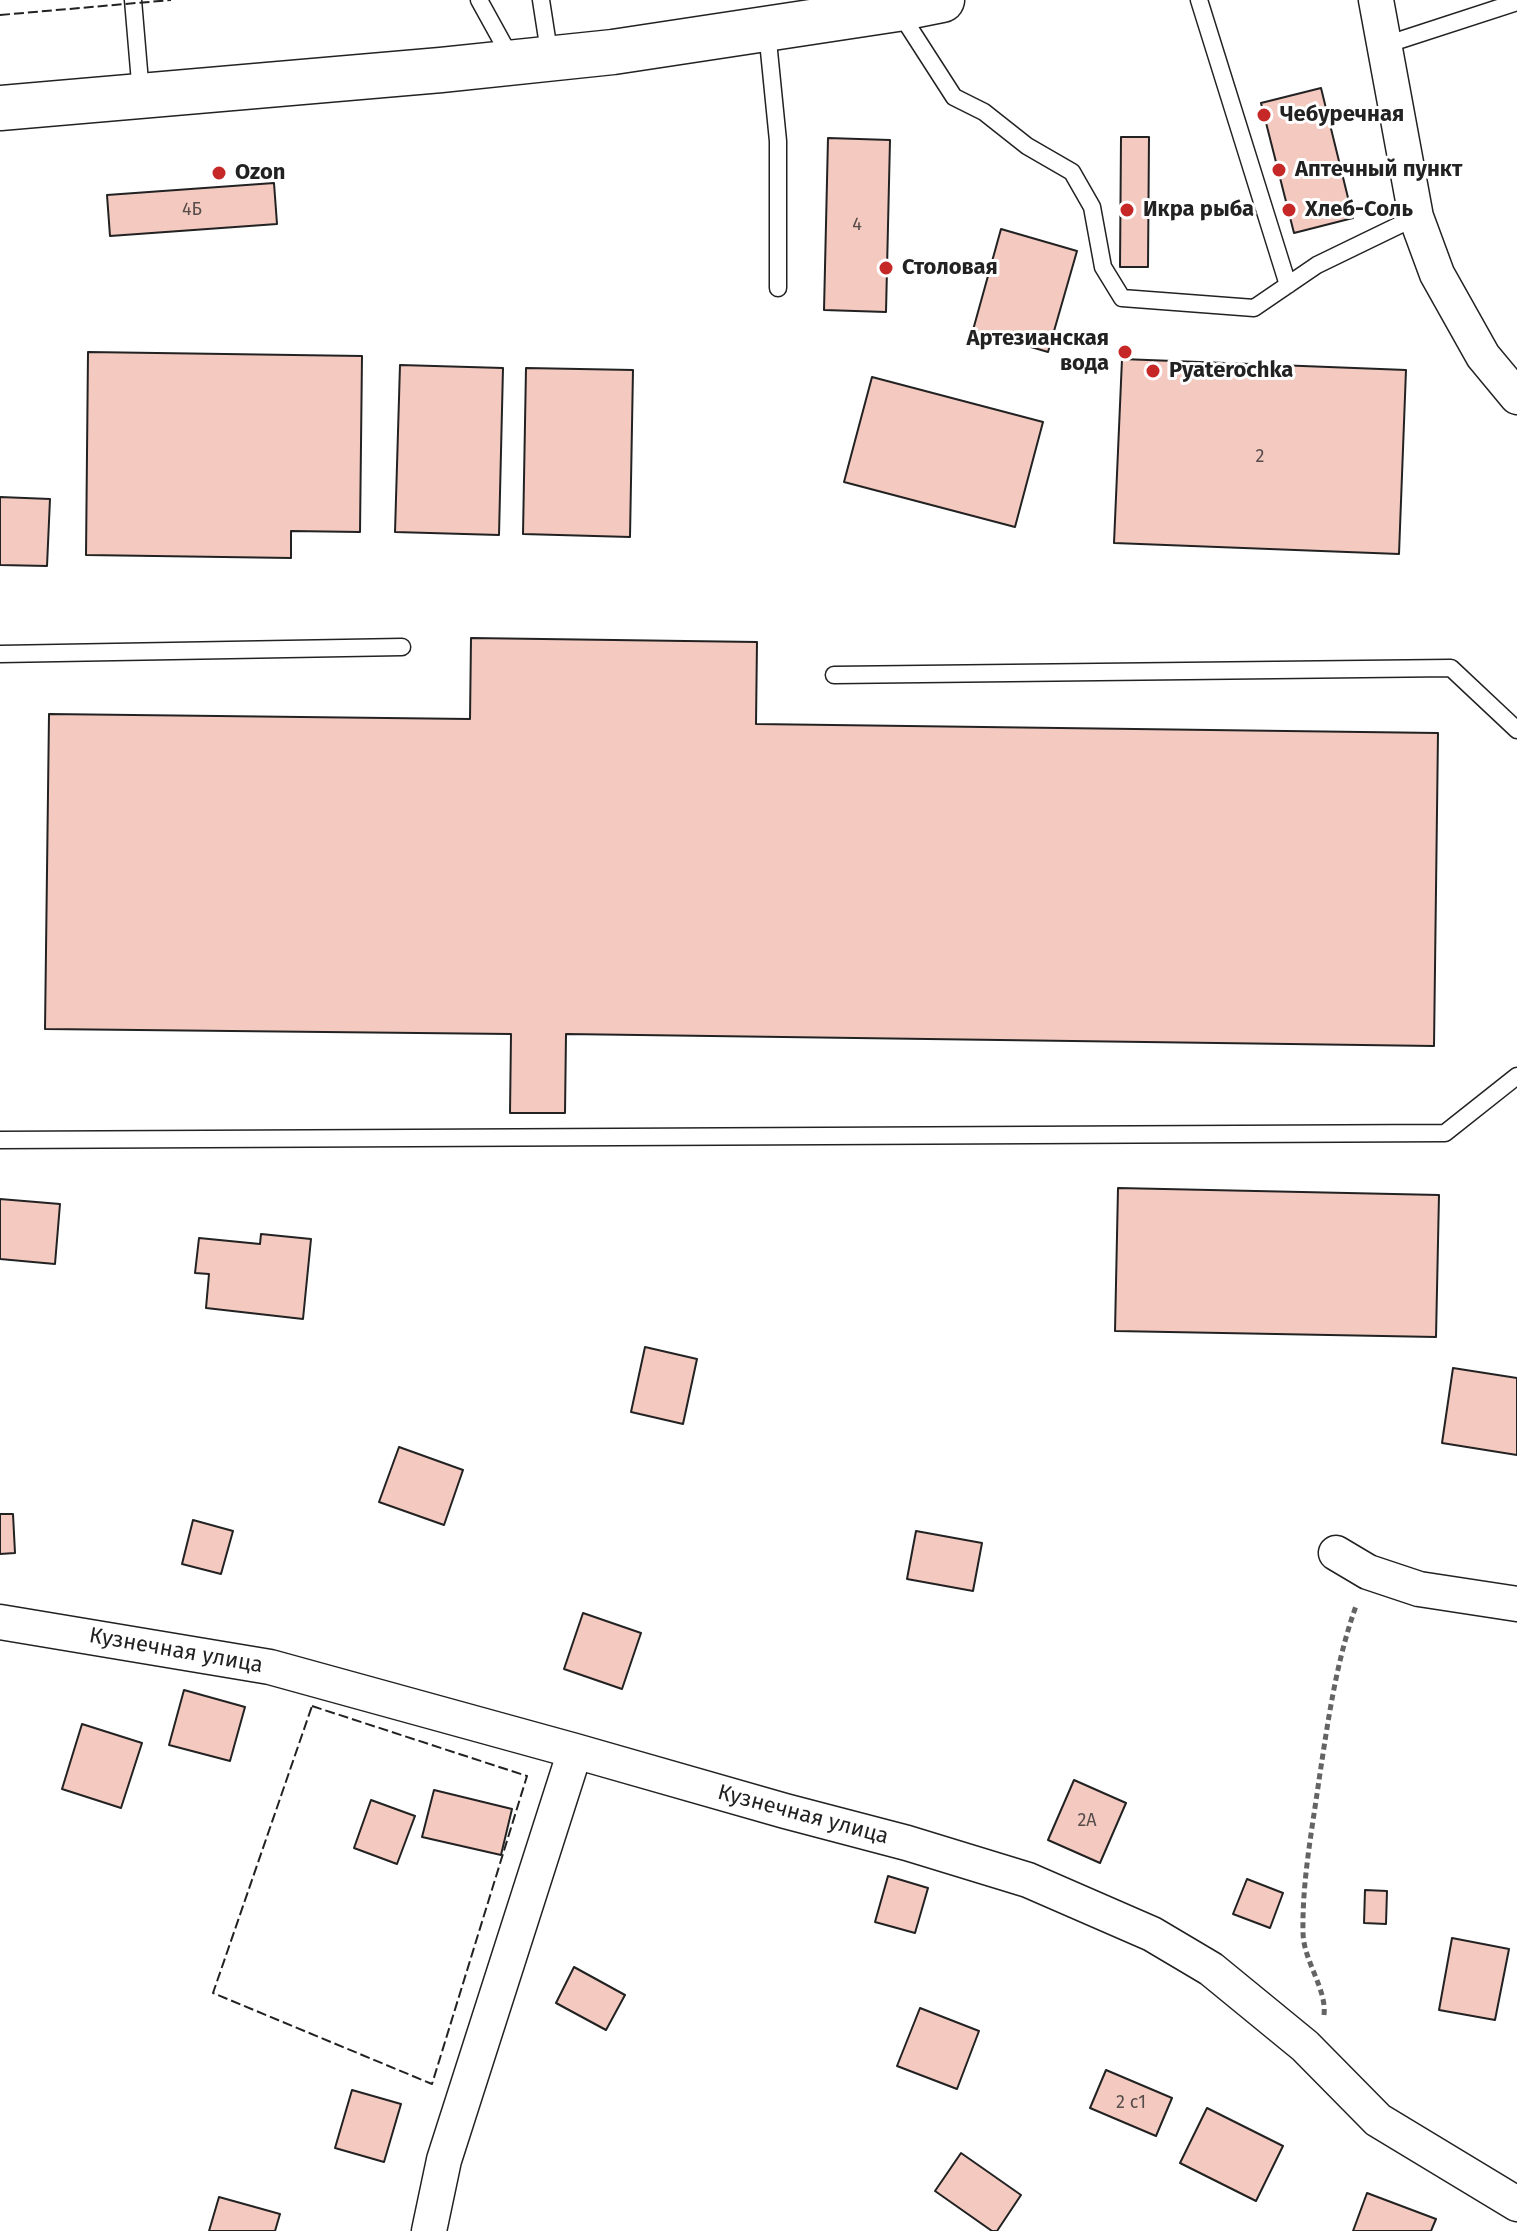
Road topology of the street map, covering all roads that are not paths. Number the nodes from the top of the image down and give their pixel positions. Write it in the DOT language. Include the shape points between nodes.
graph roads {
  1 [pos="133,0"];
  2 [pos="479,0"];
  3 [pos="541,0"];
  4 [pos="942,0"];
  5 [pos="1199,0"];
  6 [pos="1376,0"];
  7 [pos="1517,2"];
  8 [pos="897,9"];
  9 [pos="766,29"];
  10 [pos="1385,45"];
  11 [pos="532,61"];
  12 [pos="141,96"];
  13 [pos="0,108"];
  14 [pos="1416,217"];
  15 [pos="1288,285"];
  16 [pos="778,288"];
  17 [pos="1517,397"];
  18 [pos="402,647"];
  19 [pos="0,654"];
  20 [pos="834,675"];
  21 [pos="1517,730"];
  22 [pos="1517,1076"];
  23 [pos="0,1140"];
  24 [pos="1336,1553"];
  25 [pos="1517,1604"];
  26 [pos="0,1622"];
  27 [pos="575,1751"];
  28 [pos="1517,2204"];
  29 [pos="429,2231"];
  1 -- 12 [label="lane"];
  2 -- 11 [label="lane"];
  3 -- 11 [label="lane"];
  4 -- 8 [label="main road"];
  5 -- 15 [label="lane"];
  6 -- 10 [label="street"];
  7 -- 10 [label="lane"];
  8 -- 9 [label="main road"];
  8 -- 15 [label="lane" via="954,97 1072,172 1092,207 1103,267 1122,298 1254,308"];
  9 -- 11 [label="main road"];
  9 -- 16 [label="lane" via="778,141"];
  10 -- 14 [label="street"];
  11 -- 12 [label="main road"];
  12 -- 13 [label="main road"];
  14 -- 15 [label="lane" via="1317,265"];
  14 -- 17 [label="street" via="1437,274 1483,356"];
  18 -- 19 [label="lane"];
  20 -- 21 [label="lane" via="1451,668"];
  22 -- 23 [label="lane" via="1445,1133"];
  24 -- 25 [label="street" via="1368,1572 1419,1589"];
  26 -- 27 [label="street, Кузнечная улица" via="270,1667"];
  27 -- 28 [label="street, Кузнечная улица" via="1028,1880 1152,1934 1211,1969 1305,2046 1378,2120"];
  27 -- 29 [label="street" via="444,2160"];
}
